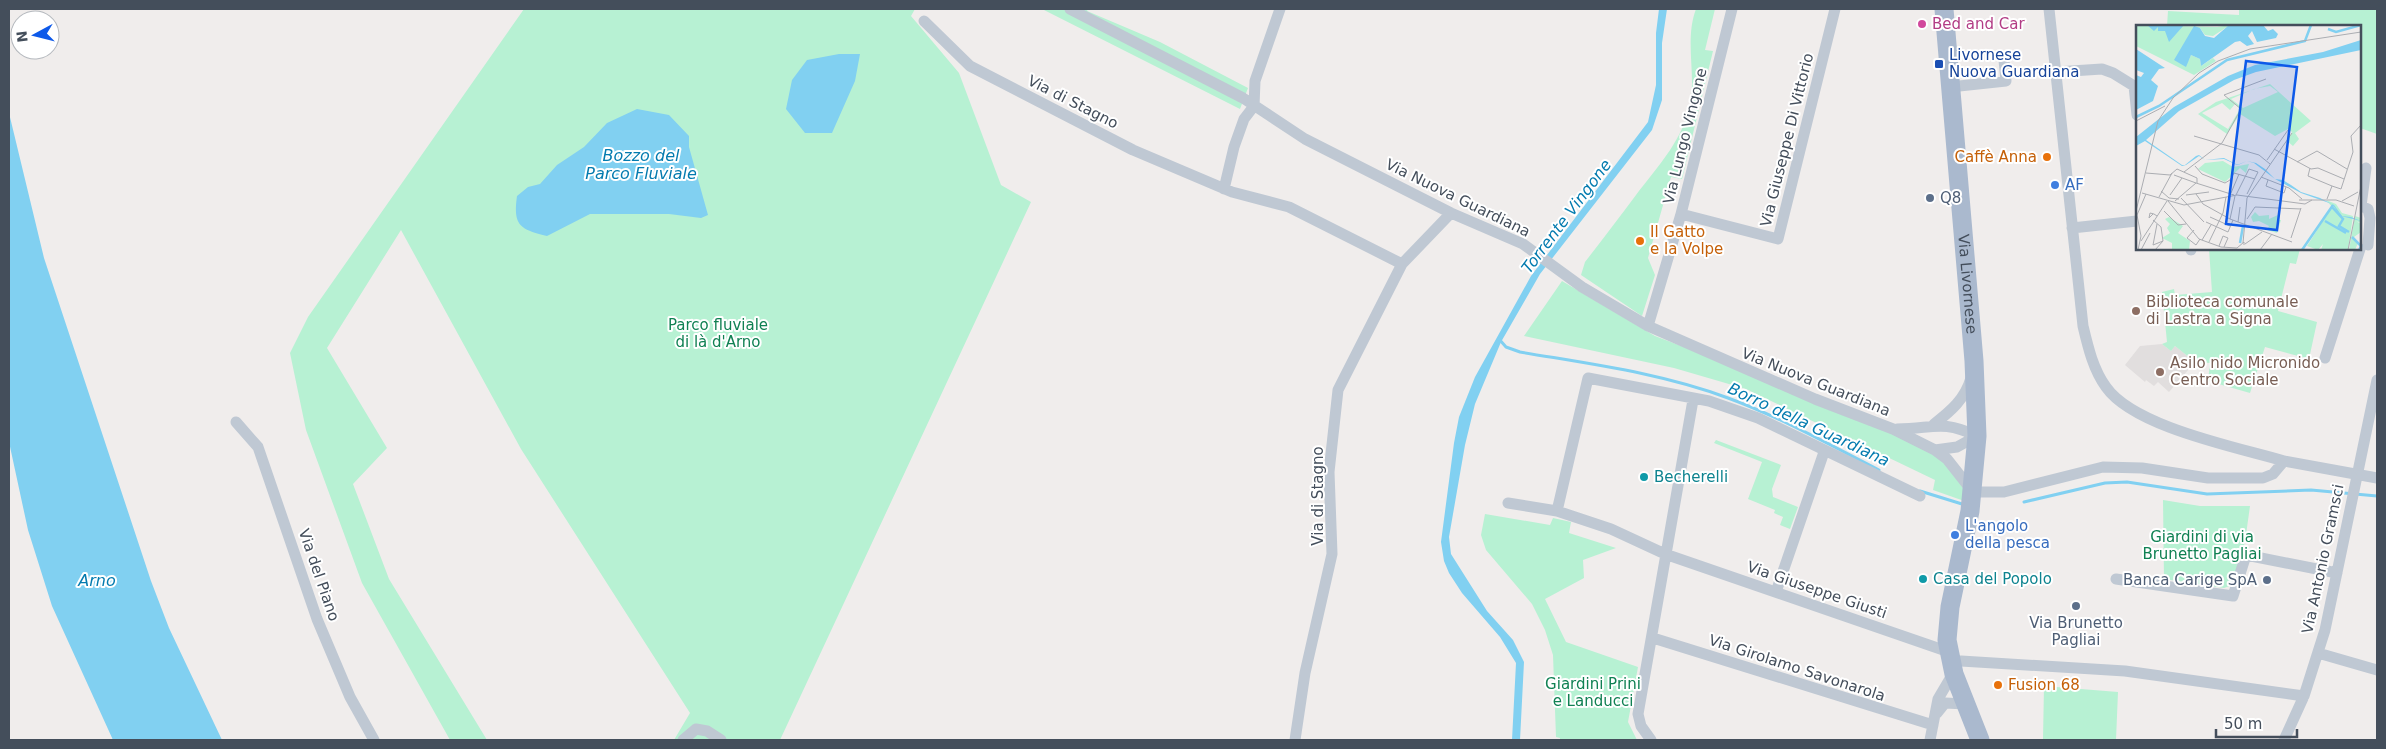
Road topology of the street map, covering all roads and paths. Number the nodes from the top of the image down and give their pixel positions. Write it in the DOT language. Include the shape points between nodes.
graph roads {
  1 [pos="1070,9"];
  2 [pos="1280,9"];
  3 [pos="1732,9"];
  4 [pos="1835,9"];
  5 [pos="1944,9"];
  6 [pos="2049,9"];
  7 [pos="924,20"];
  8 [pos="2004,60"];
  9 [pos="2056,72"];
  10 [pos="1950,87"];
  11 [pos="2136,105"];
  12 [pos="1254,106"];
  13 [pos="2366,168"];
  14 [pos="1224,188"];
  15 [pos="1451,213"];
  16 [pos="1681,214"];
  17 [pos="2136,221"];
  18 [pos="2072,228"];
  19 [pos="2366,247"];
  20 [pos="1402,264"];
  21 [pos="1648,326"];
  22 [pos="2325,358"];
  23 [pos="1974,361"];
  24 [pos="2377,380"];
  25 [pos="1693,400"];
  26 [pos="236,422"];
  27 [pos="1934,424"];
  28 [pos="1893,429"];
  29 [pos="1977,436"];
  30 [pos="1934,450"];
  31 [pos="1824,452"];
  32 [pos="2284,462"];
  33 [pos="2377,478"];
  34 [pos="2355,480"];
  35 [pos="1973,492"];
  36 [pos="1920,496"];
  37 [pos="1508,503"];
  38 [pos="1557,511"];
  39 [pos="1664,554"];
  40 [pos="2337,573"];
  41 [pos="2116,579"];
  42 [pos="1776,592"];
  43 [pos="1652,638"];
  44 [pos="2318,653"];
  45 [pos="1955,659"];
  46 [pos="2377,670"];
  47 [pos="1964,692"];
  48 [pos="2304,696"];
  49 [pos="1933,722"];
  50 [pos="1979,737"];
  51 [pos="374,740"];
  52 [pos="683,740"];
  53 [pos="721,740"];
  54 [pos="1295,740"];
  55 [pos="1651,740"];
  56 [pos="1930,740"];
  57 [pos="2284,740"];
  1 -- 12 [label="street, Via Nuova Guardiana"];
  2 -- 12 [label="street" via="1256,81"];
  3 -- 16 [label="street, Via Lungo Vingone"];
  4 -- 16 [label="street, Via Giuseppe Di Vittorio" via="1778,240"];
  5 -- 10 [label="main road, Via Livornese"];
  6 -- 9 [label="street"];
  7 -- 14 [label="street, Via di Stagno" via="970,66 1133,150"];
  8 -- 10 [label="street" via="2006,81"];
  9 -- 11 [label="street" via="2102,69 2113,72 2134,86"];
  9 -- 18 [label="street"];
  10 -- 23 [label="main road, Via Livornese"];
  12 -- 14 [label="street" via="1244,119"];
  12 -- 15 [label="street, Via Nuova Guardiana" via="1305,139"];
  13 -- 19 [label="street" via="2361,206 2368,209 2370,218"];
  14 -- 20 [label="street, Via di Stagno" via="1289,208"];
  15 -- 20 [label="street, Via di Stagno"];
  15 -- 21 [label="street, Via Nuova Guardiana" via="1523,244 1582,287"];
  16 -- 21 [label="street, Via Lungo Vingone"];
  17 -- 18 [label="street"];
  18 -- 32 [label="street" via="2083,326 2092,360 2106,388 2128,408 2156,423"];
  19 -- 22 [label="street"];
  20 -- 54 [label="street, Via di Stagno" via="1338,390 1330,472 1332,554"];
  21 -- 28 [label="street, Via Nuova Guardiana" via="1815,399"];
  23 -- 27 [label="street, Via Nuova Guardiana" via="1968,388 1949,413"];
  23 -- 29 [label="main road, Via Livornese"];
  24 -- 34 [label="street, Via Antonio Gramsci"];
  25 -- 31 [label="street" via="1709,401 1758,418"];
  25 -- 38 [label="street" via="1588,378"];
  25 -- 39 [label="street"];
  26 -- 51 [label="street, Via del Piano" via="258,446 317,618 350,696"];
  27 -- 28 [label="street, Via Nuova Guardiana" via="1914,429"];
  27 -- 29 [label="street, Via Nuova Guardiana" via="1953,426"];
  28 -- 30 [label="street, Via Nuova Guardiana"];
  29 -- 30 [label="street" via="1956,447"];
  29 -- 35 [label="main road, Via Livornese"];
  30 -- 35 [label="street, Via Nuova Guardiana" via="1947,459"];
  31 -- 36 [label="street"];
  31 -- 42 [label="street"];
  32 -- 34 [label="street"];
  32 -- 35 [label="street" via="2273,474 2263,478 2208,478 2142,468 2103,467 2004,492"];
  33 -- 34 [label="street"];
  34 -- 40 [label="street, Via Antonio Gramsci"];
  35 -- 45 [label="main road, Via Livornese" via="1947,626"];
  37 -- 38 [label="street, Via Giuseppe Giusti"];
  38 -- 39 [label="street, Via Giuseppe Giusti" via="1611,529"];
  39 -- 42 [label="street, Via Giuseppe Giusti"];
  39 -- 43 [label="street"];
  40 -- 41 [label="street" via="2246,555 2233,596"];
  40 -- 44 [label="street, Via Antonio Gramsci"];
  42 -- 45 [label="street, Via Giuseppe Giusti"];
  43 -- 49 [label="street, Via Girolamo Savonarola"];
  43 -- 55 [label="street" via="1638,714 1641,726"];
  44 -- 46 [label="street"];
  44 -- 48 [label="street, Via Antonio Gramsci"];
  45 -- 47 [label="main road, Via Livornese"];
  45 -- 48 [label="street, Via Giuseppe Giusti" via="2124,671"];
  45 -- 49 [label="street" via="1951,677 1938,699"];
  47 -- 49 [label="street" via="1945,703"];
  47 -- 50 [label="main road, Via Livornese"];
  48 -- 57 [label="street, Via Antonio Gramsci"];
  49 -- 56 [label="street"];
  52 -- 53 [label="street" via="696,729 707,731"];
}
